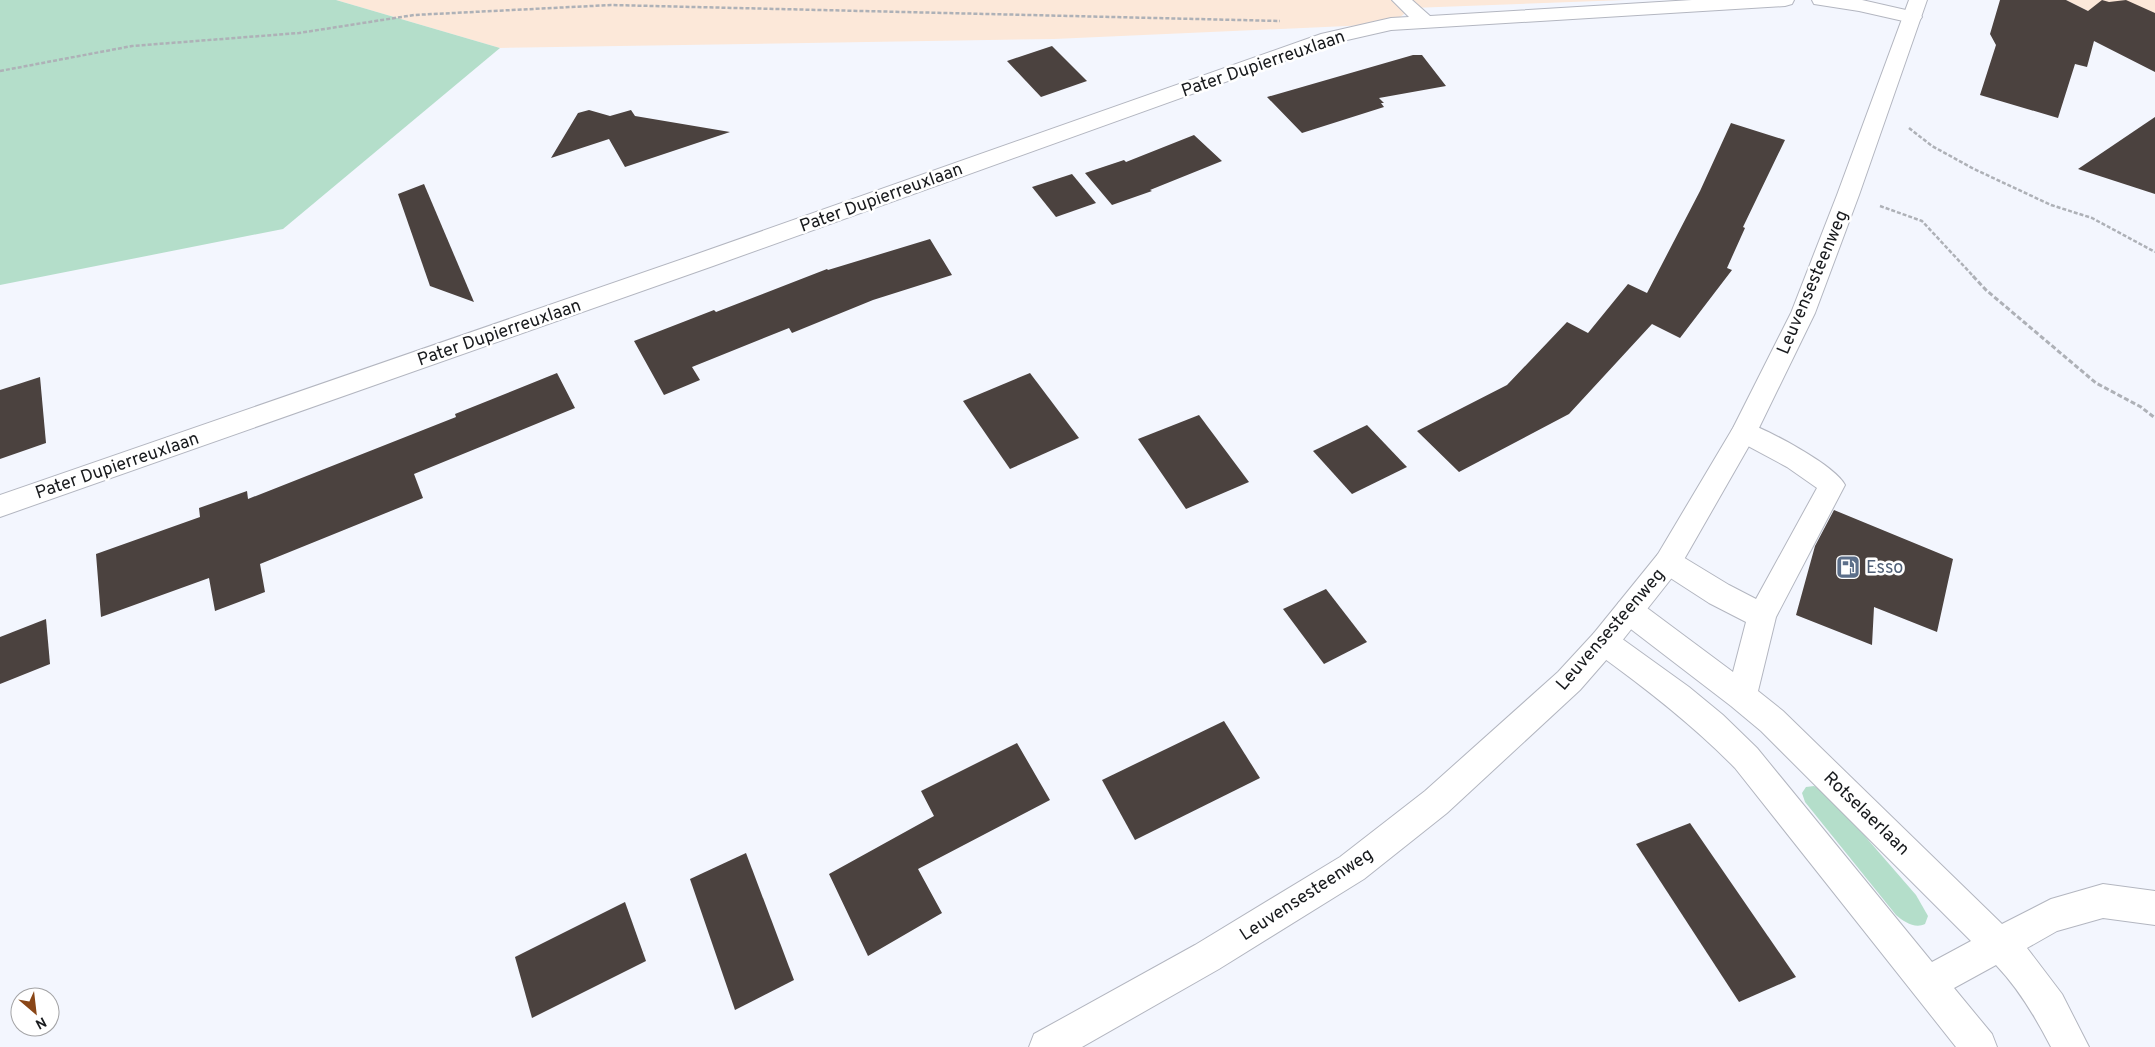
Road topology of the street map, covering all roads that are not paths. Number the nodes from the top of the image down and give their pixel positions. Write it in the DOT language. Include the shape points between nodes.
graph roads {
  1 [pos="1401,0"];
  2 [pos="1785,0"];
  3 [pos="1821,0"];
  4 [pos="1736,1"];
  5 [pos="1623,5"];
  6 [pos="1915,9"];
  7 [pos="1425,22"];
  8 [pos="1744,432"];
  9 [pos="0,506"];
  10 [pos="1668,562"];
  11 [pos="1629,611"];
  12 [pos="1762,616"];
  13 [pos="1604,642"];
  14 [pos="1742,696"];
  15 [pos="2155,908"];
  16 [pos="2000,944"];
  17 [pos="1927,984"];
  18 [pos="1047,1047"];
  19 [pos="1979,1047"];
  20 [pos="2071,1047"];
  1 -- 7 [label="street"];
  2 -- 4 [label="street, Pater Dupierreuxlaan"];
  3 -- 6 [label="street"];
  4 -- 5 [label="street, Pater Dupierreuxlaan"];
  5 -- 7 [label="street, Pater Dupierreuxlaan"];
  6 -- 8 [label="street, Leuvensesteenweg" via="1802,313"];
  7 -- 9 [label="street, Pater Dupierreuxlaan" via="1391,24 1328,38"];
  8 -- 10 [label="street, Leuvensesteenweg"];
  8 -- 12 [label="street" via="1796,460 1832,485"];
  10 -- 11 [label="street, Leuvensesteenweg"];
  10 -- 12 [label="street"];
  11 -- 13 [label="street, Leuvensesteenweg"];
  11 -- 14 [label="street, Rotselaerlaan"];
  12 -- 14 [label="street"];
  13 -- 17 [label="street" via="1705,716 1746,758"];
  13 -- 18 [label="street, Leuvensesteenweg" via="1569,681 1436,802 1352,868 1207,956"];
  14 -- 16 [label="street, Rotselaerlaan" via="1804,752"];
  15 -- 16 [label="street" via="2103,902 2051,916"];
  16 -- 17 [label="street"];
  16 -- 20 [label="street, Rotselaerlaan" via="2035,984"];
  17 -- 19 [label="street"];
}
